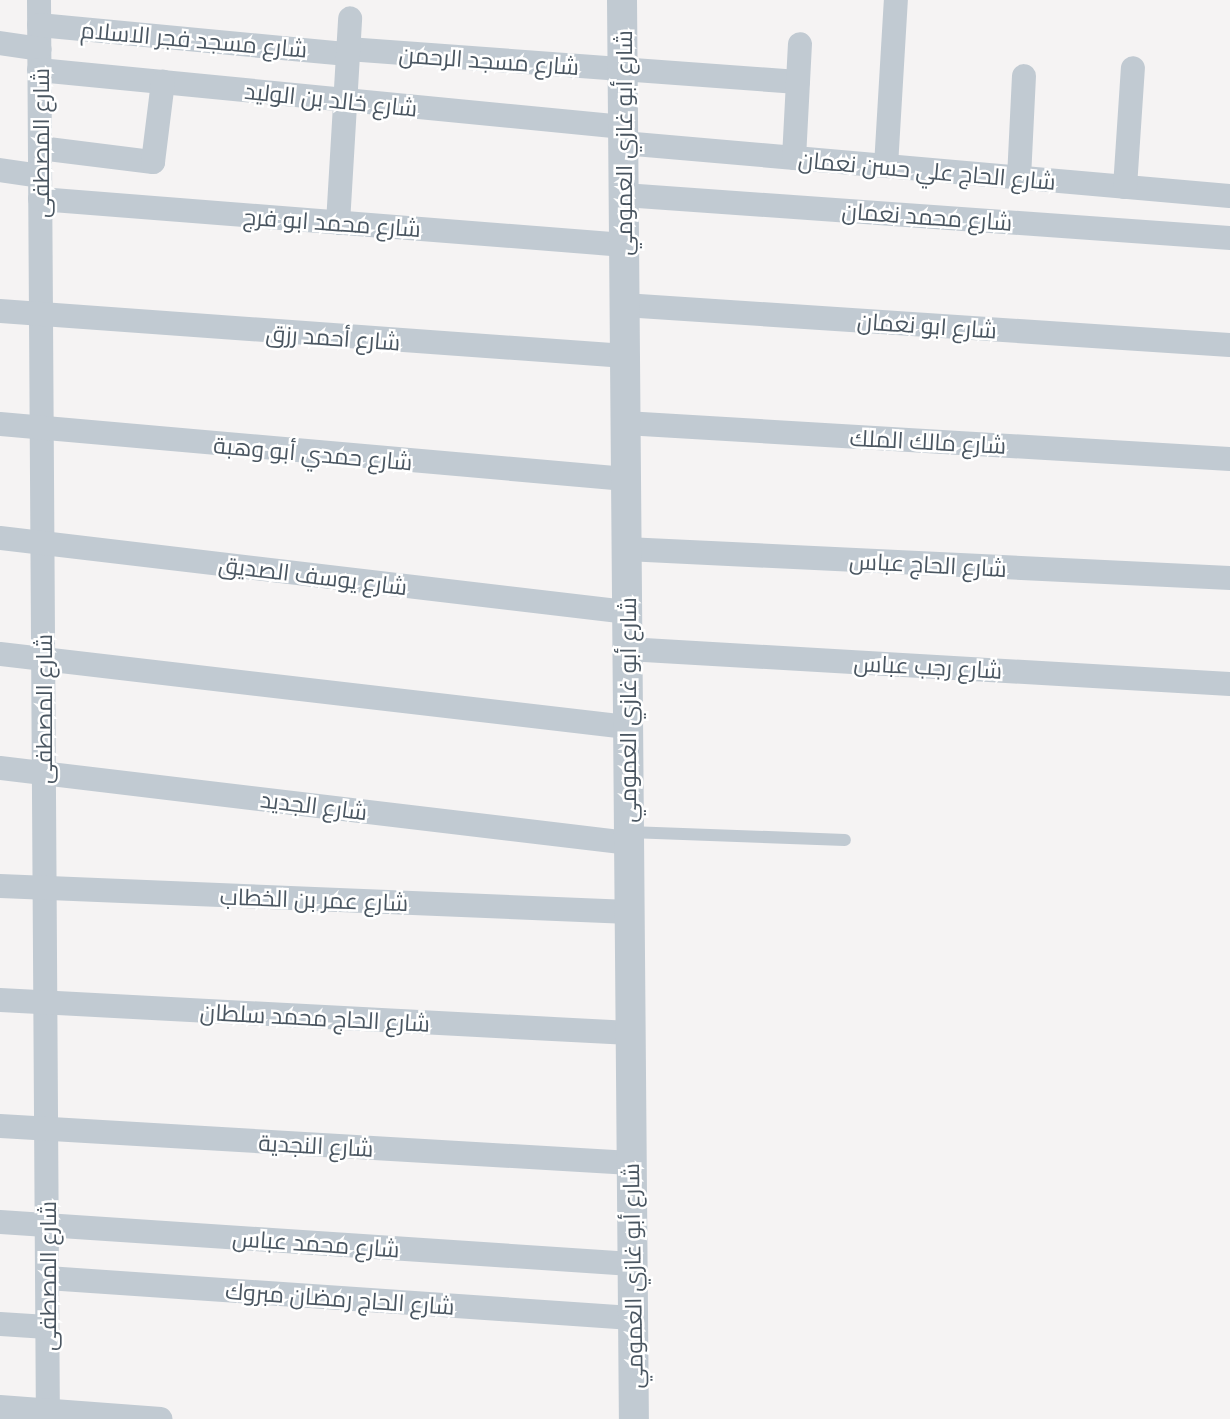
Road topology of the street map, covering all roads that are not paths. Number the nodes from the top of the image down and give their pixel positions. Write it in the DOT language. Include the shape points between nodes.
graph roads {
  1 [pos="39,0"];
  2 [pos="622,0"];
  3 [pos="896,0"];
  4 [pos="350,18"];
  5 [pos="0,43"];
  6 [pos="800,44"];
  7 [pos="39,48"];
  8 [pos="348,51"];
  9 [pos="1133,68"];
  10 [pos="623,69"];
  11 [pos="1024,76"];
  12 [pos="163,82"];
  13 [pos="798,82"];
  14 [pos="345,100"];
  15 [pos="623,135"];
  16 [pos="40,148"];
  17 [pos="794,158"];
  18 [pos="886,166"];
  19 [pos="0,170"];
  20 [pos="1019,178"];
  21 [pos="1125,187"];
  22 [pos="40,188"];
  23 [pos="624,195"];
  24 [pos="1230,196"];
  25 [pos="338,223"];
  26 [pos="1230,238"];
  27 [pos="624,245"];
  28 [pos="624,304"];
  29 [pos="0,311"];
  30 [pos="41,318"];
  31 [pos="1230,345"];
  32 [pos="625,356"];
  33 [pos="625,423"];
  34 [pos="0,424"];
  35 [pos="42,430"];
  36 [pos="1230,459"];
  37 [pos="626,479"];
  38 [pos="0,538"];
  39 [pos="42,543"];
  40 [pos="626,549"];
  41 [pos="1230,578"];
  42 [pos="626,612"];
  43 [pos="627,649"];
  44 [pos="0,654"];
  45 [pos="43,659"];
  46 [pos="1230,684"];
  47 [pos="627,727"];
  48 [pos="0,768"];
  49 [pos="43,773"];
  50 [pos="628,837"];
  51 [pos="845,840"];
  52 [pos="0,886"];
  53 [pos="45,888"];
  54 [pos="629,912"];
  55 [pos="0,1000"];
  56 [pos="45,1003"];
  57 [pos="630,1033"];
  58 [pos="0,1126"];
  59 [pos="46,1129"];
  60 [pos="631,1163"];
  61 [pos="0,1222"];
  62 [pos="47,1225"];
  63 [pos="632,1264"];
  64 [pos="47,1278"];
  65 [pos="632,1318"];
  66 [pos="0,1324"];
  67 [pos="47,1328"];
  68 [pos="0,1407"];
  69 [pos="48,1415"];
  70 [pos="161,1419"];
  71 [pos="634,1419"];
  1 -- 7 [label="street, شارع المصطفى"];
  2 -- 10 [label="street, شارع أبو غازي العمومي"];
  3 -- 18 [label="street"];
  4 -- 8 [label="street"];
  5 -- 7 [label="street"];
  6 -- 13 [label="street"];
  7 -- 8 [label="street, شارع مسجد فجر الاسلام"];
  7 -- 12 [label="street, شارع خالد بن الوليد"];
  7 -- 16 [label="street, شارع المصطفى"];
  8 -- 10 [label="street, شارع مسجد الرحمن"];
  8 -- 14 [label="street"];
  9 -- 21 [label="street"];
  10 -- 13 [label="street, شارع مسجد الرحمن"];
  10 -- 15 [label="street, شارع أبو غازي العمومي"];
  11 -- 20 [label="street"];
  12 -- 14 [label="street, شارع خالد بن الوليد"];
  12 -- 16 [label="street" via="153,162"];
  13 -- 17 [label="street"];
  14 -- 15 [label="street, شارع خالد بن الوليد"];
  14 -- 25 [label="street"];
  15 -- 17 [label="street, شارع الحاج علي حسن نعمان"];
  15 -- 23 [label="street, شارع أبو غازي العمومي"];
  16 -- 22 [label="street, شارع المصطفى"];
  17 -- 18 [label="street, شارع الحاج علي حسن نعمان"];
  18 -- 20 [label="street, شارع الحاج علي حسن نعمان"];
  19 -- 22 [label="street, شارع محمد ابو فرج"];
  20 -- 21 [label="street, شارع الحاج علي حسن نعمان"];
  21 -- 24 [label="street, شارع الحاج علي حسن نعمان"];
  22 -- 25 [label="street, شارع محمد ابو فرج"];
  22 -- 30 [label="street, شارع المصطفى"];
  23 -- 26 [label="street, شارع محمد نعمان"];
  23 -- 27 [label="street, شارع أبو غازي العمومي"];
  25 -- 27 [label="street, شارع محمد ابو فرج"];
  27 -- 28 [label="street, شارع أبو غازي العمومي"];
  28 -- 31 [label="street, شارع ابو نعمان"];
  28 -- 32 [label="street, شارع أبو غازي العمومي"];
  29 -- 30 [label="street, شارع أحمد رزق"];
  30 -- 32 [label="street, شارع أحمد رزق"];
  30 -- 35 [label="street, شارع المصطفى"];
  32 -- 33 [label="street, شارع أبو غازي العمومي"];
  33 -- 36 [label="street, شارع مالك الملك"];
  33 -- 37 [label="street, شارع أبو غازي العمومي"];
  34 -- 35 [label="street, شارع حمدي أبو وهبة"];
  35 -- 37 [label="street, شارع حمدي أبو وهبة"];
  35 -- 39 [label="street, شارع المصطفى"];
  37 -- 40 [label="street, شارع أبو غازي العمومي"];
  38 -- 39 [label="street, شارع يوسف الصديق"];
  39 -- 42 [label="street, شارع يوسف الصديق"];
  39 -- 45 [label="street, شارع المصطفى"];
  40 -- 41 [label="street, شارع الحاج عباس"];
  40 -- 42 [label="street, شارع أبو غازي العمومي"];
  42 -- 43 [label="street, شارع أبو غازي العمومي"];
  43 -- 46 [label="street, شارع رجب عباس"];
  43 -- 47 [label="street, شارع أبو غازي العمومي"];
  44 -- 45 [label="street"];
  45 -- 47 [label="street"];
  45 -- 49 [label="street, شارع المصطفى"];
  47 -- 50 [label="street, شارع أبو غازي العمومي"];
  48 -- 49 [label="street, شارع الجديد"];
  49 -- 50 [label="street, شارع الجديد"];
  49 -- 53 [label="street, شارع المصطفى"];
  50 -- 51 [label="lane"];
  50 -- 54 [label="street, شارع أبو غازي العمومي"];
  52 -- 53 [label="street, شارع عمر بن الخطاب"];
  53 -- 54 [label="street, شارع عمر بن الخطاب"];
  53 -- 56 [label="street, شارع المصطفى"];
  54 -- 57 [label="street, شارع أبو غازي العمومي"];
  55 -- 56 [label="street, شارع الحاج محمد سلطان"];
  56 -- 57 [label="street, شارع الحاج محمد سلطان"];
  56 -- 59 [label="street, شارع المصطفى"];
  57 -- 60 [label="street, شارع أبو غازي العمومي"];
  58 -- 59 [label="street, شارع النجدية"];
  59 -- 60 [label="street, شارع النجدية"];
  59 -- 62 [label="street, شارع المصطفى"];
  60 -- 63 [label="street, شارع أبو غازي العمومي"];
  61 -- 62 [label="street, شارع محمد عباس"];
  62 -- 63 [label="street, شارع محمد عباس"];
  62 -- 64 [label="street, شارع المصطفى"];
  63 -- 65 [label="street, شارع أبو غازي العمومي"];
  64 -- 65 [label="street, شارع الحاج رمضان مبروك"];
  64 -- 67 [label="street, شارع المصطفى"];
  65 -- 71 [label="street, شارع أبو غازي العمومي"];
  66 -- 67 [label="street"];
  67 -- 69 [label="street, شارع المصطفى"];
  68 -- 69 [label="street"];
  69 -- 70 [label="street"];
}
